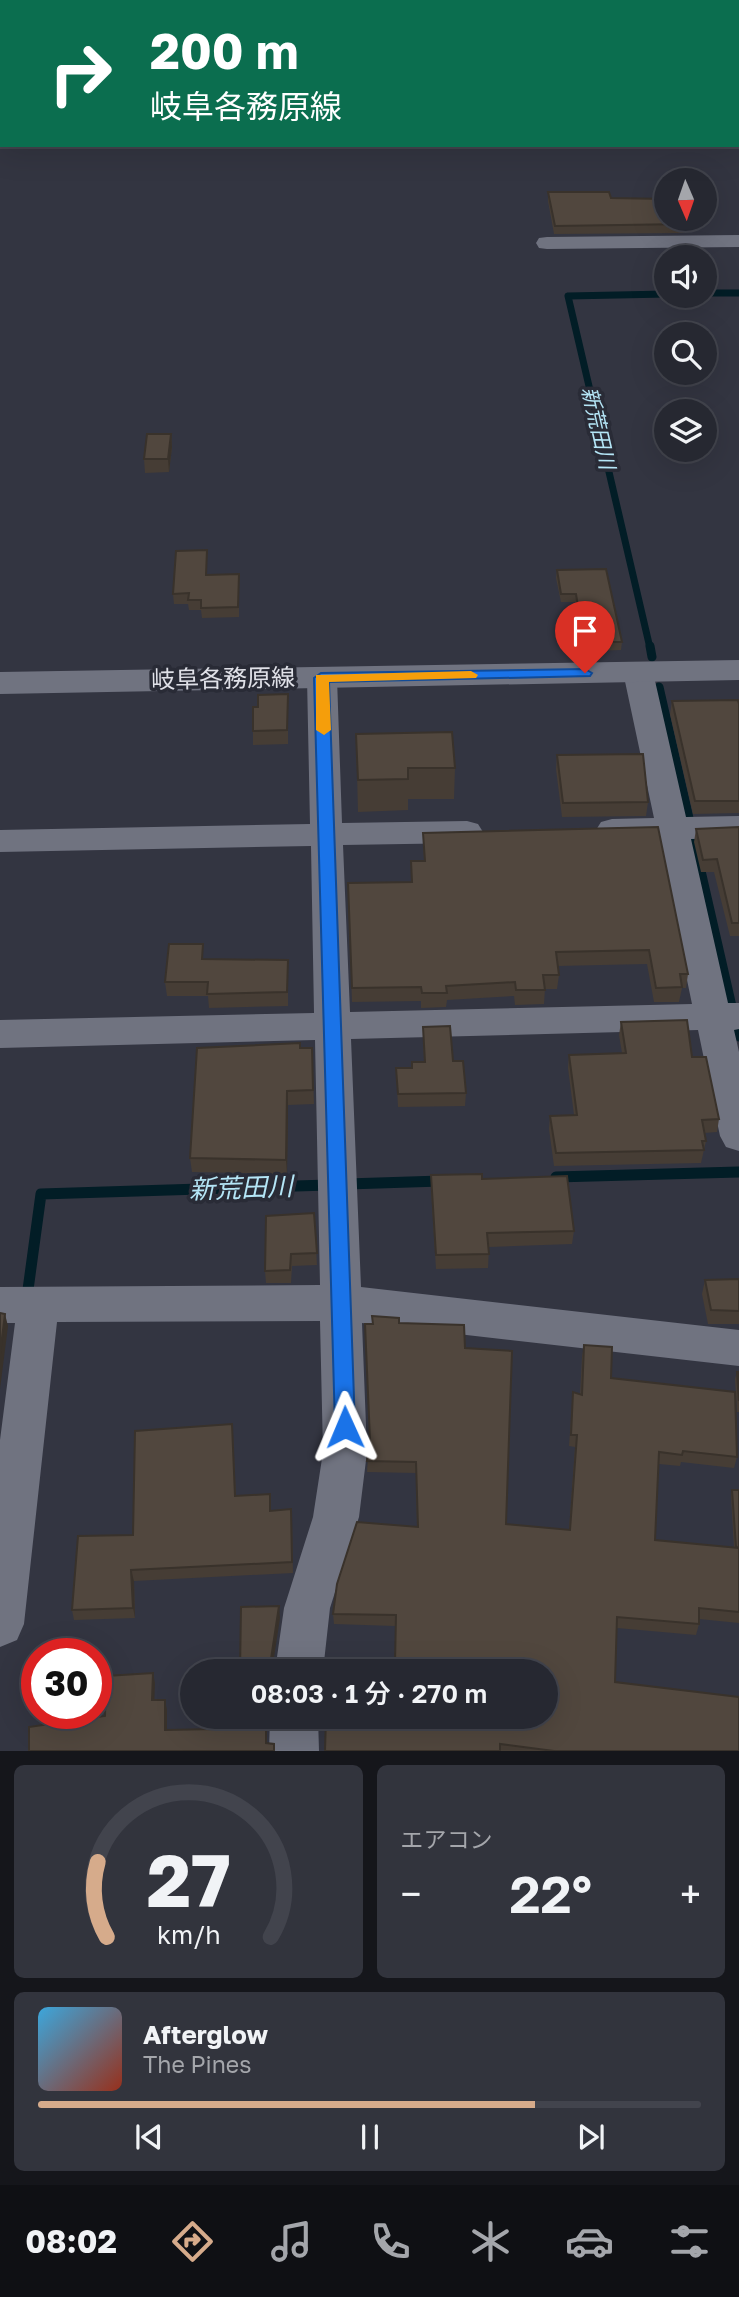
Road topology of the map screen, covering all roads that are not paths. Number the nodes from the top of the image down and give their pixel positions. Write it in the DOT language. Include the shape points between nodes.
graph roads {
  1 [pos="739,241"];
  2 [pos="547,243"];
  3 [pos="739,670"];
  4 [pos="638,672"];
  5 [pos="321,678"];
  6 [pos="0,683"];
  7 [pos="725,827"];
  8 [pos="674,829"];
  9 [pos="577,830"];
  10 [pos="494,832"];
  11 [pos="328,835"];
  12 [pos="0,841"];
  13 [pos="724,1016"];
  14 [pos="331,1026"];
  15 [pos="0,1034"];
  16 [pos="739,1136"];
  17 [pos="343,1303"];
  18 [pos="24,1305"];
  19 [pos="739,1348"];
  20 [pos="0,1624"];
  21 [pos="301,1659"];
  22 [pos="294,1729"];
  23 [pos="294,1751"];
  1 -- 2 [label="street"];
  3 -- 4 [label="main road, 岐阜各務原線"];
  4 -- 5 [label="main road, 岐阜各務原線"];
  4 -- 8 [label="street"];
  5 -- 6 [label="main road, 岐阜各務原線"];
  5 -- 11 [label="street"];
  7 -- 8 [label="street"];
  8 -- 9 [label="street"];
  8 -- 13 [label="street"];
  10 -- 11 [label="street"];
  11 -- 12 [label="street"];
  11 -- 14 [label="street"];
  13 -- 14 [label="street"];
  13 -- 16 [label="street"];
  14 -- 15 [label="street"];
  14 -- 17 [label="street"];
  17 -- 18 [label="street"];
  17 -- 19 [label="street"];
  17 -- 21 [label="street" via="345,1452 336,1517 307,1608"];
  18 -- 20 [label="street"];
  22 -- 23 [label="street"];
}
